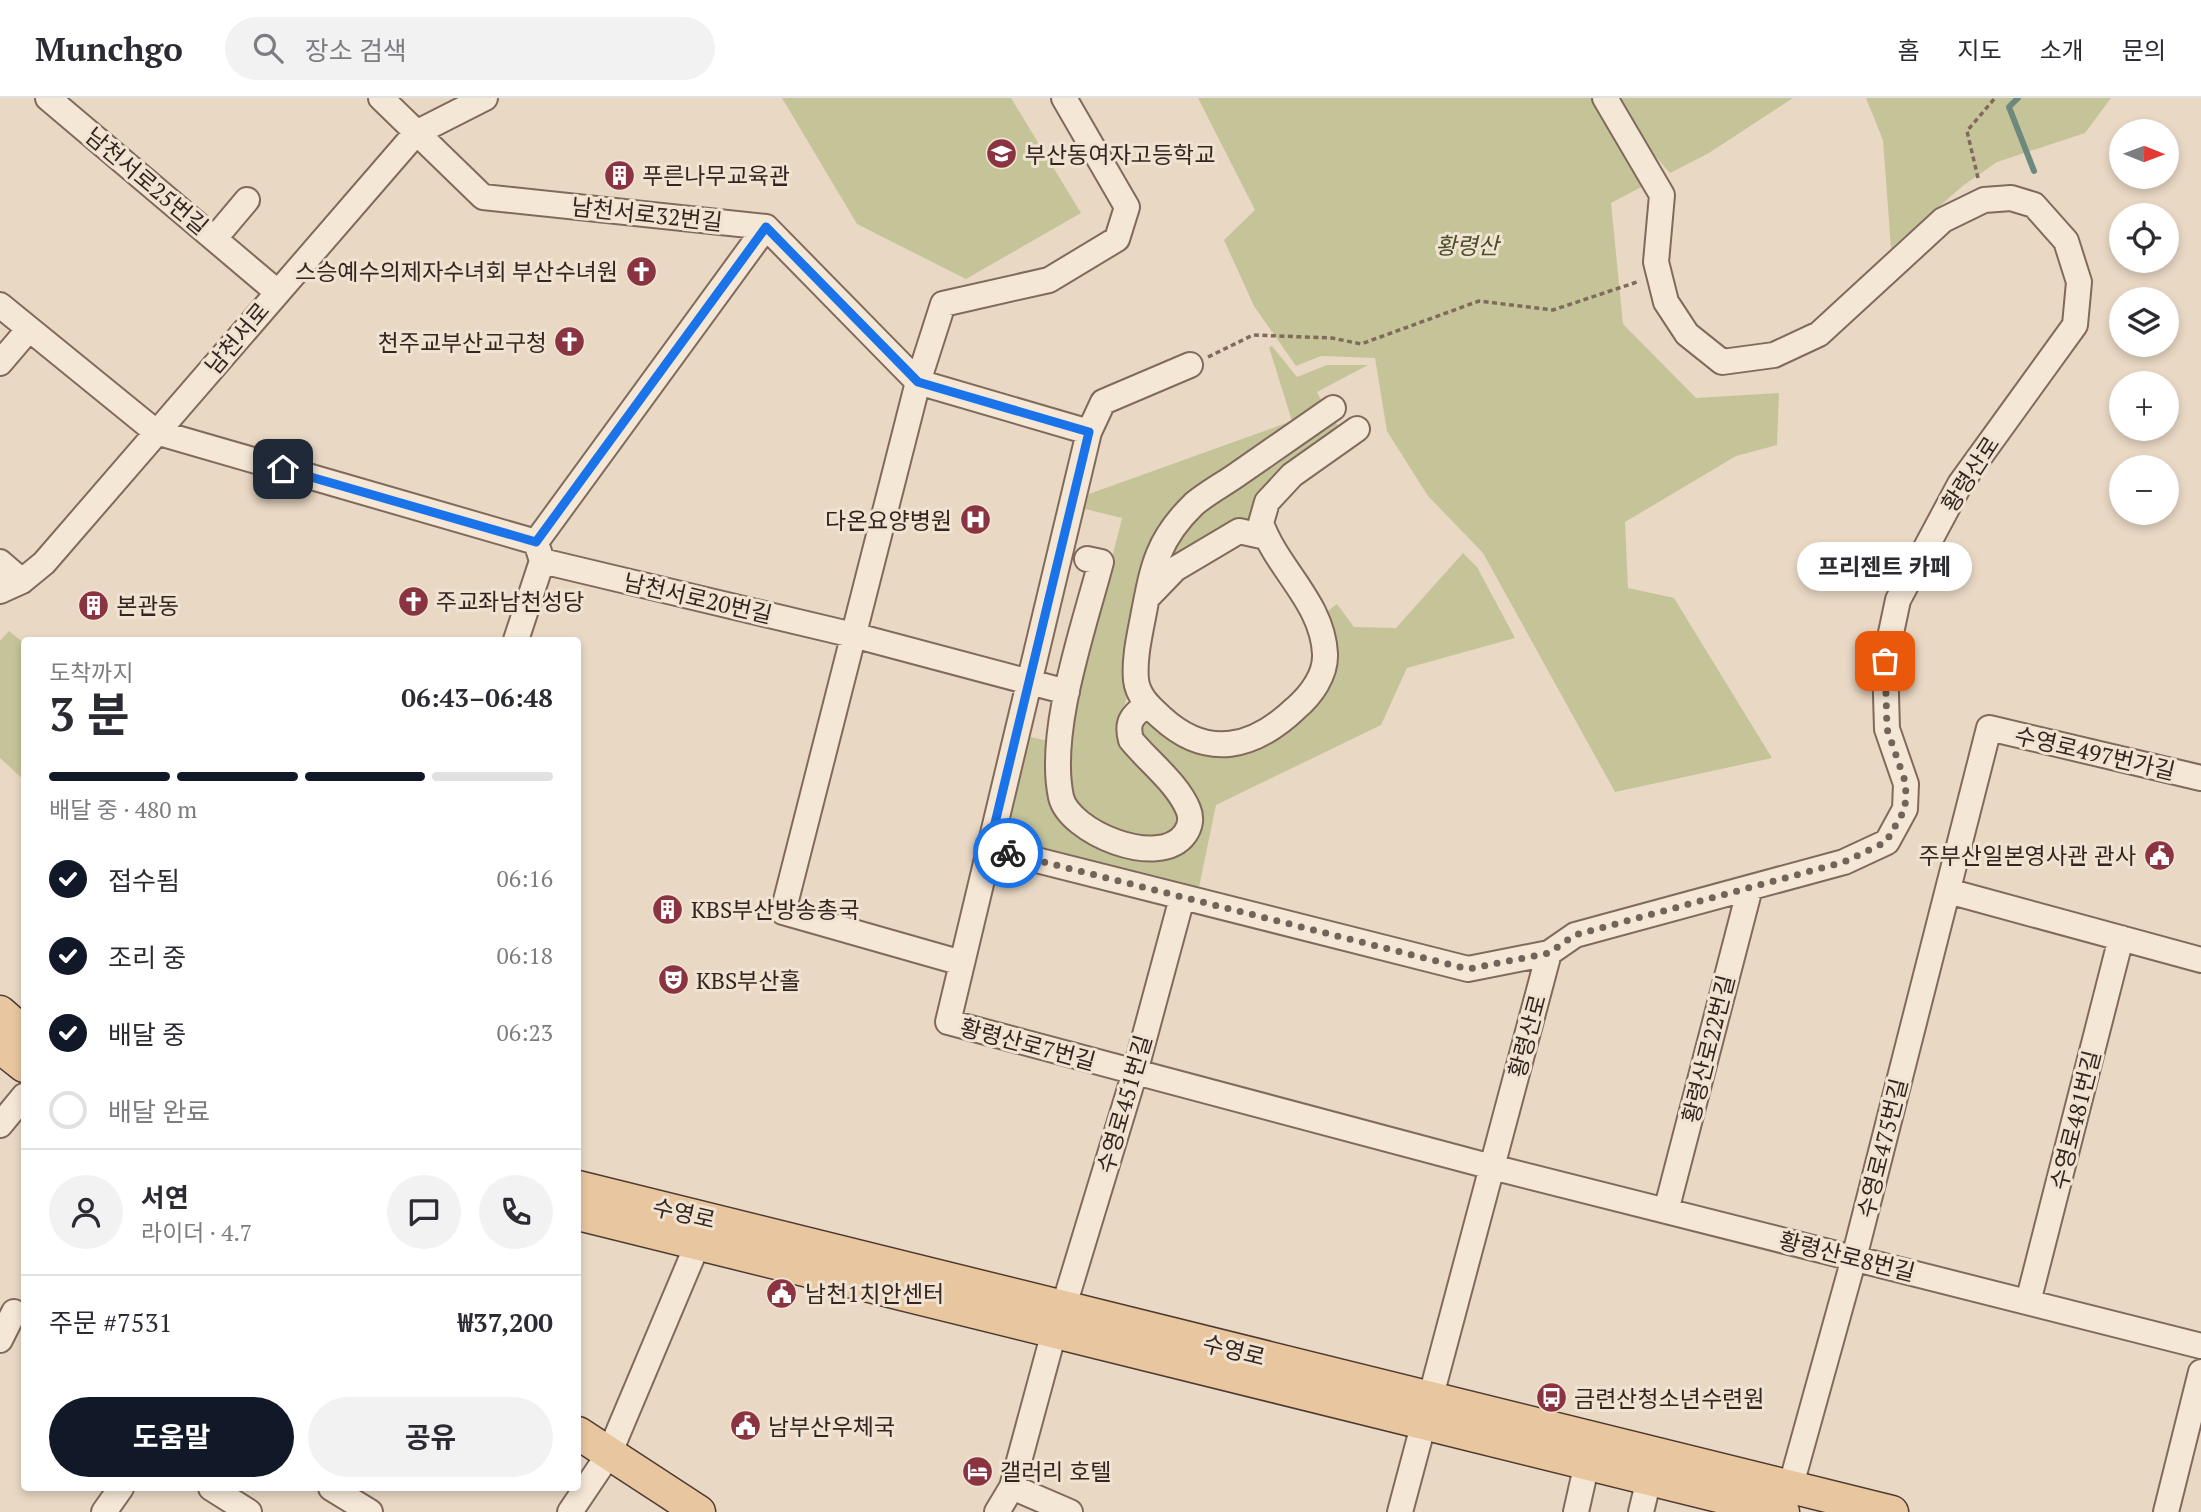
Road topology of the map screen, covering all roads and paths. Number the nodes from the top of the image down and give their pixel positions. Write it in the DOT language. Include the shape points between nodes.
graph roads {
  1 [pos="48,98"];
  2 [pos="381,98"];
  3 [pos="485,98"];
  4 [pos="1064,98"];
  5 [pos="1605,98"];
  6 [pos="1995,98"];
  7 [pos="416,132"];
  8 [pos="247,200"];
  9 [pos="1984,200"];
  10 [pos="766,227"];
  11 [pos="215,238"];
  12 [pos="1659,275"];
  13 [pos="276,292"];
  14 [pos="0,306"];
  15 [pos="29,329"];
  16 [pos="0,363"];
  17 [pos="1190,365"];
  18 [pos="918,382"];
  19 [pos="1334,408"];
  20 [pos="1357,429"];
  21 [pos="156,432"];
  22 [pos="1089,432"];
  23 [pos="1266,537"];
  24 [pos="539,552"];
  25 [pos="1087,559"];
  26 [pos="0,562"];
  27 [pos="11,586"];
  28 [pos="1147,599"];
  29 [pos="853,635"];
  30 [pos="517,637"];
  31 [pos="1029,682"];
  32 [pos="1067,692"];
  33 [pos="1146,705"];
  34 [pos="1989,728"];
  35 [pos="2201,778"];
  36 [pos="989,848"];
  37 [pos="1750,888"];
  38 [pos="1948,891"];
  39 [pos="1182,898"];
  40 [pos="2122,938"];
  41 [pos="1549,953"];
  42 [pos="2201,960"];
  43 [pos="962,962"];
  44 [pos="0,1012"];
  45 [pos="21,1030"];
  46 [pos="1135,1072"];
  47 [pos="21,1100"];
  48 [pos="0,1125"];
  49 [pos="1492,1167"];
  50 [pos="581,1188"];
  51 [pos="1667,1211"];
  52 [pos="581,1215"];
  53 [pos="698,1243"];
  54 [pos="1854,1258"];
  55 [pos="2028,1302"];
  56 [pos="13,1311"];
  57 [pos="1058,1320"];
  58 [pos="0,1340"];
  59 [pos="2201,1346"];
  60 [pos="2201,1372"];
  61 [pos="1427,1410"];
  62 [pos="581,1435"];
  63 [pos="609,1454"];
  64 [pos="1587,1463"];
  65 [pos="1649,1479"];
  66 [pos="1013,1487"];
  67 [pos="119,1491"];
  68 [pos="216,1491"];
  69 [pos="336,1491"];
  70 [pos="1787,1499"];
  71 [pos="104,1512"];
  72 [pos="249,1512"];
  73 [pos="370,1512"];
  74 [pos="570,1512"];
  75 [pos="699,1512"];
  76 [pos="997,1512"];
  77 [pos="1070,1512"];
  78 [pos="1400,1512"];
  79 [pos="1576,1512"];
  80 [pos="1641,1512"];
  81 [pos="1892,1512"];
  82 [pos="2166,1512"];
  1 -- 11 [label="street, 남천서로25번길"];
  2 -- 7 [label="street, 남천서로32번길"];
  3 -- 7 [label="street, 남천서로"];
  4 -- 18 [label="street" via="1127,207 1117,239 1049,280 943,304"];
  5 -- 12 [label="street, 황령산로" via="1662,195"];
  6 -- 9 [label="path" via="1967,131"];
  7 -- 10 [label="street, 남천서로32번길" via="483,197"];
  7 -- 13 [label="street, 남천서로"];
  8 -- 11 [label="street, 남천서로25번길"];
  9 -- 12 [label="street, 황령산로" via="1943,220 1819,334 1774,355 1722,362 1687,334 1666,302"];
  9 -- 37 [label="street, 황령산로" via="2011,198 2035,205 2066,241 2079,282 2075,326 1960,484 1898,600 1885,661 1887,729 1906,784 1905,809 1886,842 1844,862"];
  10 -- 18 [label="street"];
  10 -- 24 [label="street"];
  11 -- 13 [label="street, 남천서로25번길"];
  12 -- 17 [label="path" via="1553,310 1479,301 1361,344 1332,338 1253,335"];
  13 -- 21 [label="street, 남천서로"];
  14 -- 15 [label="street"];
  15 -- 16 [label="street"];
  15 -- 21 [label="street"];
  17 -- 22 [label="street" via="1103,402"];
  18 -- 22 [label="street"];
  18 -- 29 [label="street"];
  19 -- 28 [label="street" via="1195,503 1154,559"];
  20 -- 23 [label="street" via="1292,475 1267,502 1261,523"];
  21 -- 24 [label="street, 남천서로20번길"];
  21 -- 27 [label="street, 남천서로" via="44,563"];
  22 -- 31 [label="street, 황령산로7번길"];
  23 -- 28 [label="street" via="1239,531 1175,569"];
  23 -- 33 [label="street" via="1320,627 1325,654 1322,674 1305,700 1263,734 1242,743 1219,745 1195,741"];
  24 -- 29 [label="street, 남천서로20번길"];
  24 -- 30 [label="street"];
  25 -- 32 [label="street" via="1101,562"];
  26 -- 27 [label="street"];
  28 -- 33 [label="street" via="1136,682"];
  29 -- 31 [label="street, 남천서로20번길"];
  29 -- 43 [label="street" via="783,912"];
  31 -- 32 [label="street, 남천서로20번길"];
  31 -- 36 [label="street, 황령산로7번길"];
  32 -- 33 [label="street" via="1059,752 1064,807 1094,832 1149,851 1175,842 1190,826 1189,811 1175,788 1131,740 1131,716"];
  34 -- 35 [label="street, 수영로497번가길"];
  34 -- 38 [label="street, 수영로475번길"];
  36 -- 39 [label="street"];
  36 -- 43 [label="street, 황령산로7번길"];
  37 -- 41 [label="street, 황령산로" via="1575,935"];
  37 -- 51 [label="street, 황령산로22번길"];
  38 -- 40 [label="street"];
  38 -- 54 [label="street, 수영로475번길"];
  39 -- 41 [label="street" via="1468,969"];
  39 -- 46 [label="street, 수영로451번길"];
  40 -- 42 [label="street"];
  40 -- 55 [label="street, 수영로481번길"];
  41 -- 49 [label="street, 황령산로"];
  43 -- 46 [label="street, 황령산로7번길" via="947,1022"];
  44 -- 45 [label="main road"];
  46 -- 49 [label="street, 황령산로7번길"];
  46 -- 57 [label="street, 수영로451번길"];
  47 -- 48 [label="street"];
  49 -- 51 [label="street, 황령산로8번길"];
  49 -- 61 [label="street, 황령산로"];
  50 -- 57 [label="main road, 수영로" via="817,1244"];
  51 -- 54 [label="street, 황령산로8번길"];
  52 -- 53 [label="main road, 수영로"];
  53 -- 57 [label="main road, 수영로"];
  53 -- 63 [label="street, 수영로"];
  54 -- 55 [label="street, 황령산로8번길"];
  54 -- 70 [label="street, 수영로475번길"];
  55 -- 59 [label="street, 황령산로8번길"];
  56 -- 58 [label="street"];
  57 -- 61 [label="main road, 수영로"];
  57 -- 66 [label="street"];
  60 -- 82 [label="street"];
  61 -- 64 [label="main road, 수영로"];
  61 -- 70 [label="main road, 수영로"];
  61 -- 78 [label="street, 황령산로"];
  62 -- 63 [label="main road"];
  63 -- 74 [label="street, 수영로"];
  63 -- 75 [label="main road"];
  64 -- 65 [label="main road, 수영로"];
  64 -- 79 [label="street"];
  65 -- 70 [label="main road, 수영로"];
  65 -- 80 [label="street"];
  66 -- 76 [label="street"];
  66 -- 77 [label="street"];
  67 -- 71 [label="street"];
  68 -- 72 [label="street"];
  69 -- 73 [label="street"];
  70 -- 81 [label="main road, 수영로"];
}
